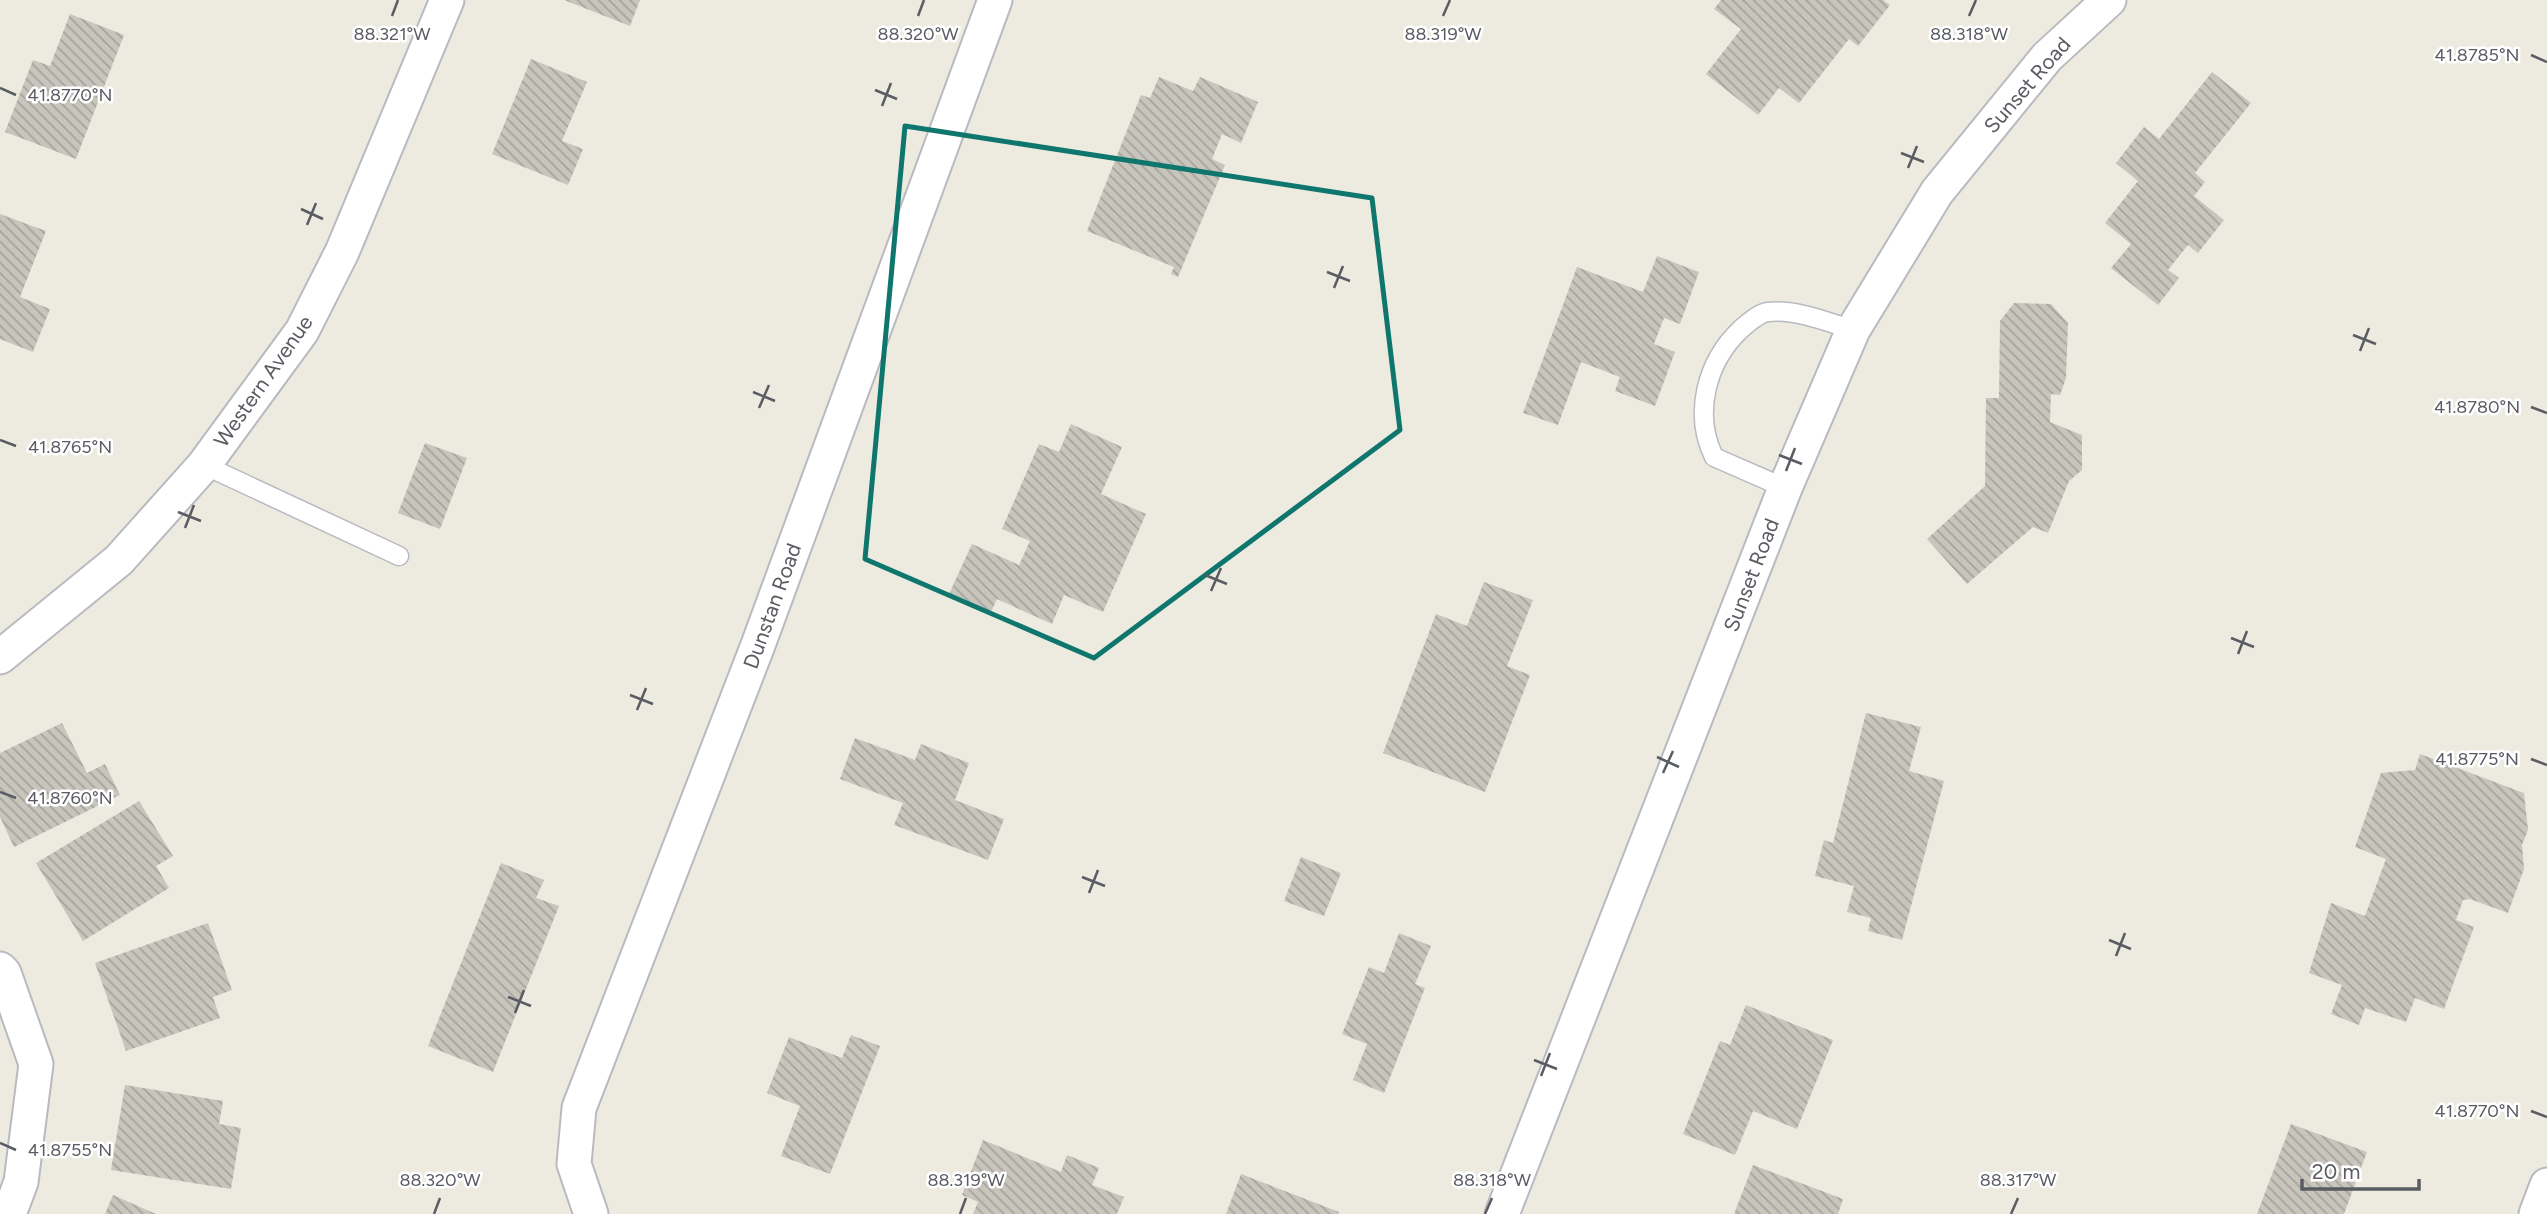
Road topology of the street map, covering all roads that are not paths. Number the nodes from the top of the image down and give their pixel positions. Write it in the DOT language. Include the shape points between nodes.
graph roads {
  1 [pos="446,0"];
  2 [pos="995,0"];
  3 [pos="2109,0"];
  4 [pos="1853,330"];
  5 [pos="204,465"];
  6 [pos="1785,488"];
  7 [pos="399,556"];
  8 [pos="0,657"];
  9 [pos="0,969"];
  10 [pos="2547,1185"];
  11 [pos="9,1214"];
  12 [pos="591,1214"];
  13 [pos="1503,1214"];
  14 [pos="2536,1214"];
  1 -- 5 [label="street, Western Avenue" via="342,252 302,331"];
  2 -- 12 [label="street, Dunstan Road" via="758,645 579,1108 574,1164"];
  3 -- 4 [label="street, Sunset Road" via="2047,57 1937,192"];
  4 -- 6 [label="street, Sunset Road"];
  4 -- 6 [label="lane" via="1809,317 1767,312 1749,322 1718,356 1702,410 1704,436 1714,457"];
  5 -- 7 [label="lane"];
  5 -- 8 [label="street, Western Avenue" via="119,560"];
  6 -- 13 [label="street, Sunset Road"];
  9 -- 11 [label="street" via="36,1064 21,1182"];
  10 -- 14 [label="street"];
}
